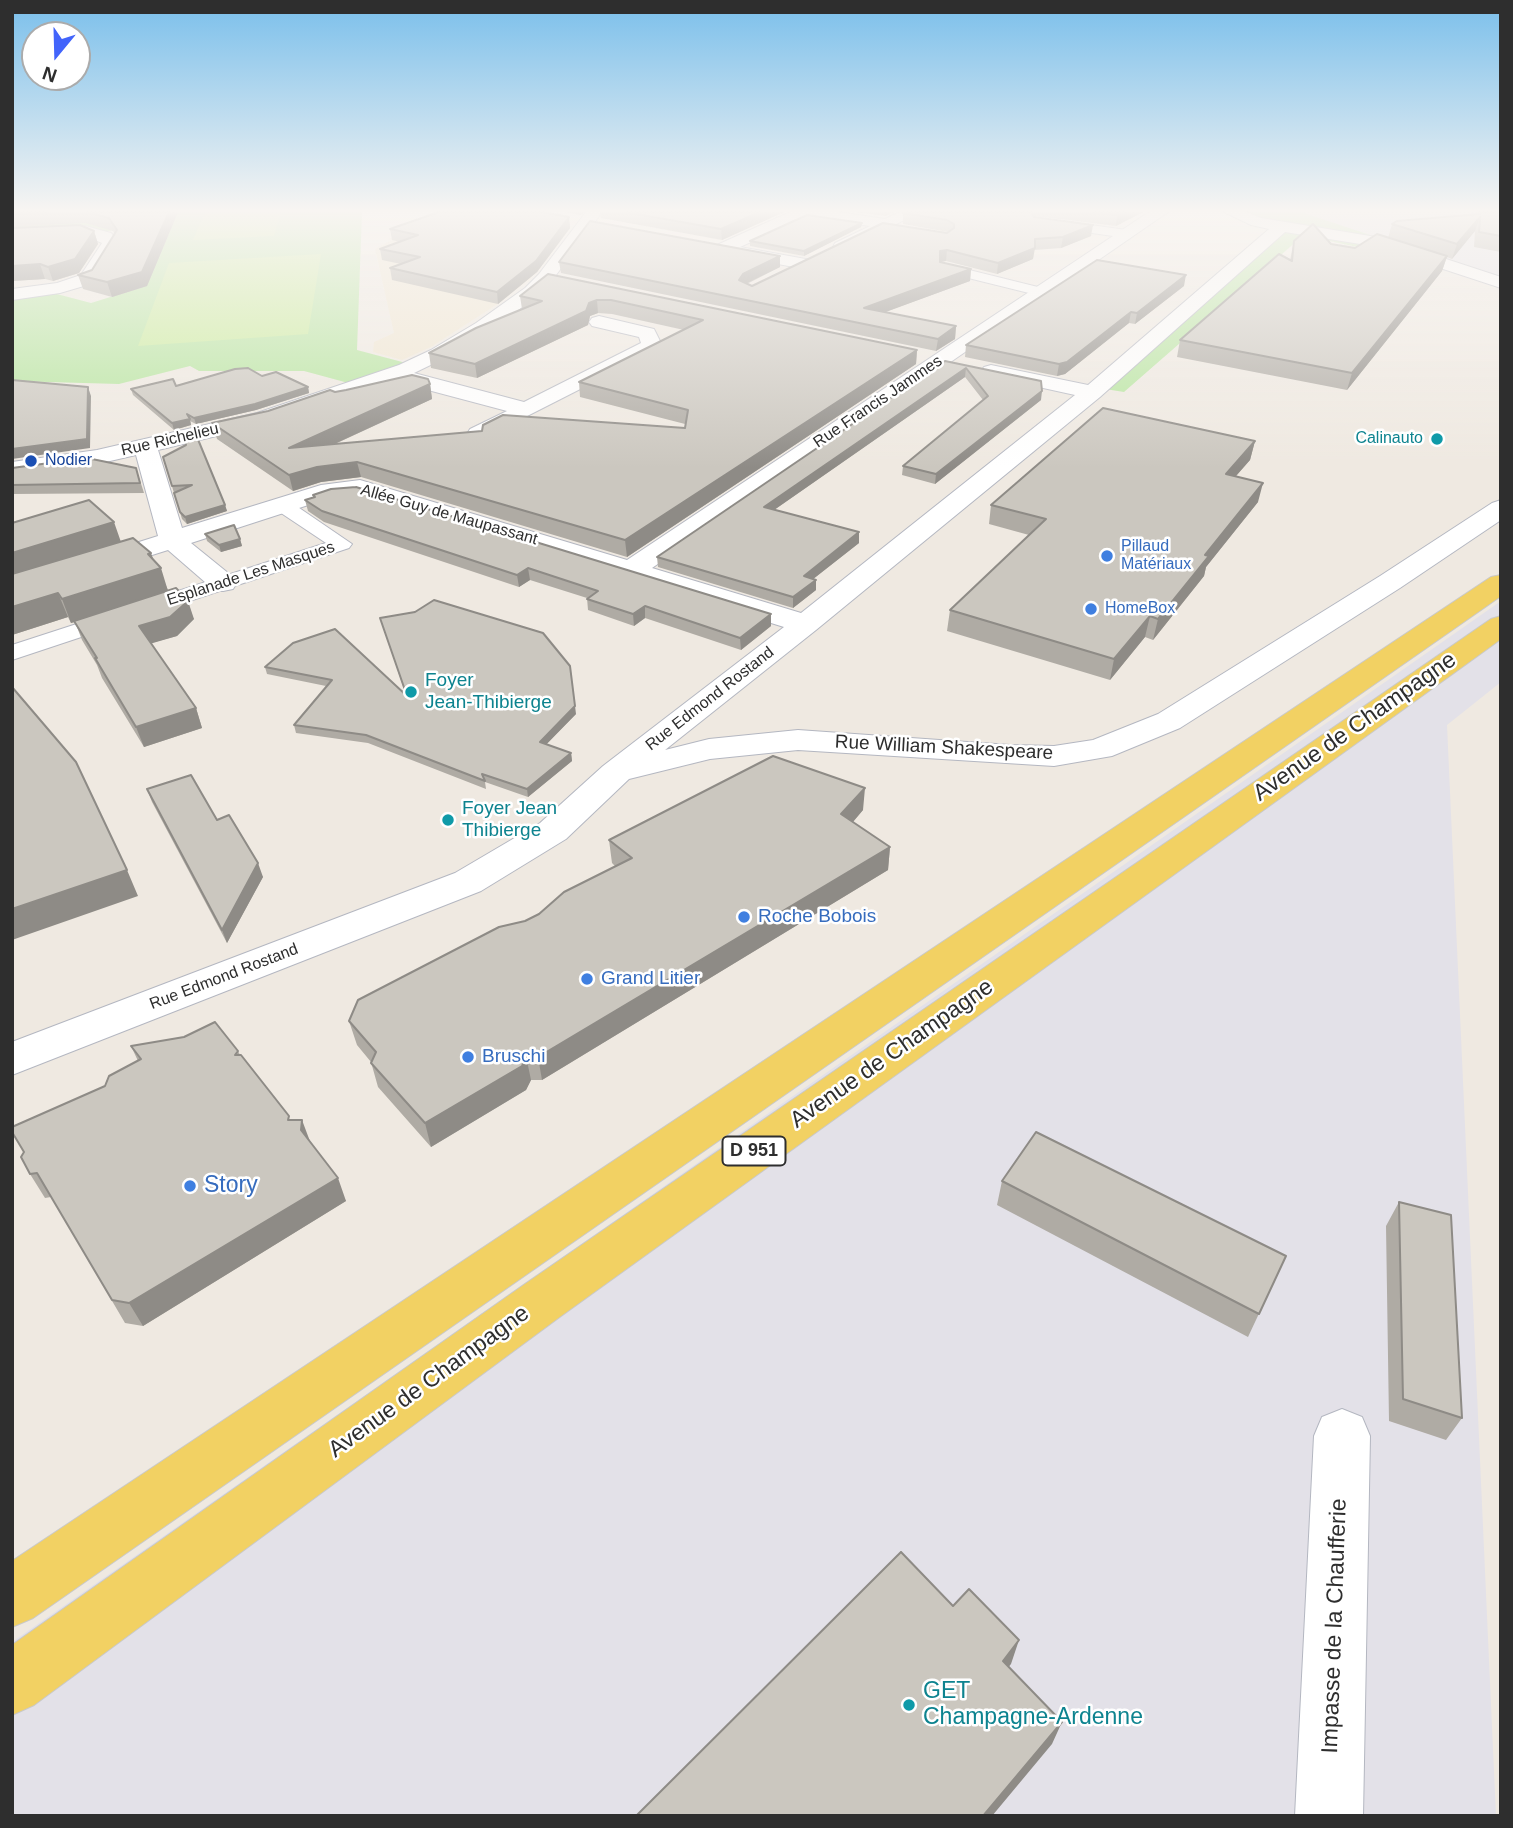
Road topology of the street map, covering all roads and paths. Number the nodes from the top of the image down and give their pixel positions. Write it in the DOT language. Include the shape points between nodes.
graph roads {
  1 [pos="521,297"];
  2 [pos="1033,297"];
  3 [pos="1200,297"];
  4 [pos="624,311"];
  5 [pos="913,355"];
  6 [pos="940,360"];
  7 [pos="392,374"];
  8 [pos="1092,392"];
  9 [pos="526,409"];
  10 [pos="478,434"];
  11 [pos="145,446"];
  12 [pos="12,469"];
  13 [pos="282,505"];
  14 [pos="1501,508"];
  15 [pos="172,540"];
  16 [pos="631,570"];
  17 [pos="223,583"];
  18 [pos="1501,583"];
  19 [pos="12,591"];
  20 [pos="806,624"];
  21 [pos="1501,625"];
  22 [pos="12,653"];
  23 [pos="615,773"];
  24 [pos="13,1059"];
  25 [pos="1342,1436"];
  26 [pos="12,1597"];
  27 [pos="12,1683"];
  28 [pos="1329,1816"];
  1 -- 7 [label="street, Rue Richelieu" via="438,354"];
  2 -- 6 [label="street, Rue Francis Jammes"];
  3 -- 8 [label="street, Rue Edmond Rostand"];
  4 -- 9 [label="street" via="599,322 647,333 652,345"];
  5 -- 6 [label="street"];
  6 -- 8 [label="street"];
  6 -- 16 [label="street, Rue Francis Jammes"];
  7 -- 9 [label="street"];
  7 -- 11 [label="street, Rue Richelieu" via="263,418"];
  8 -- 20 [label="street, Rue Edmond Rostand"];
  9 -- 10 [label="street"];
  11 -- 12 [label="street, Rue Richelieu"];
  11 -- 15 [label="street"];
  13 -- 15 [label="street, Allée Guy de Maupassant"];
  13 -- 16 [label="street, Allée Guy de Maupassant" via="330,490 360,487"];
  13 -- 17 [label="street, Esplanade Les Masques" via="342,544"];
  14 -- 23 [label="street, Rue William Shakespeare" via="1169,721 1100,749 1054,756 1010,755 797,740 709,749"];
  15 -- 17 [label="street"];
  15 -- 19 [label="street, Allée Guy de Maupassant"];
  16 -- 20 [label="street, Allée Guy de Maupassant"];
  17 -- 22 [label="street, Esplanade Les Masques"];
  18 -- 26 [label="main road, Avenue de Champagne / D 951"];
  20 -- 23 [label="street, Rue Edmond Rostand"];
  21 -- 27 [label="main road, Avenue de Champagne / D 951" via="543,1300"];
  23 -- 24 [label="street, Rue Edmond Rostand" via="553,831 468,882"];
  25 -- 28 [label="street, Impasse de la Chaufferie"];
}
